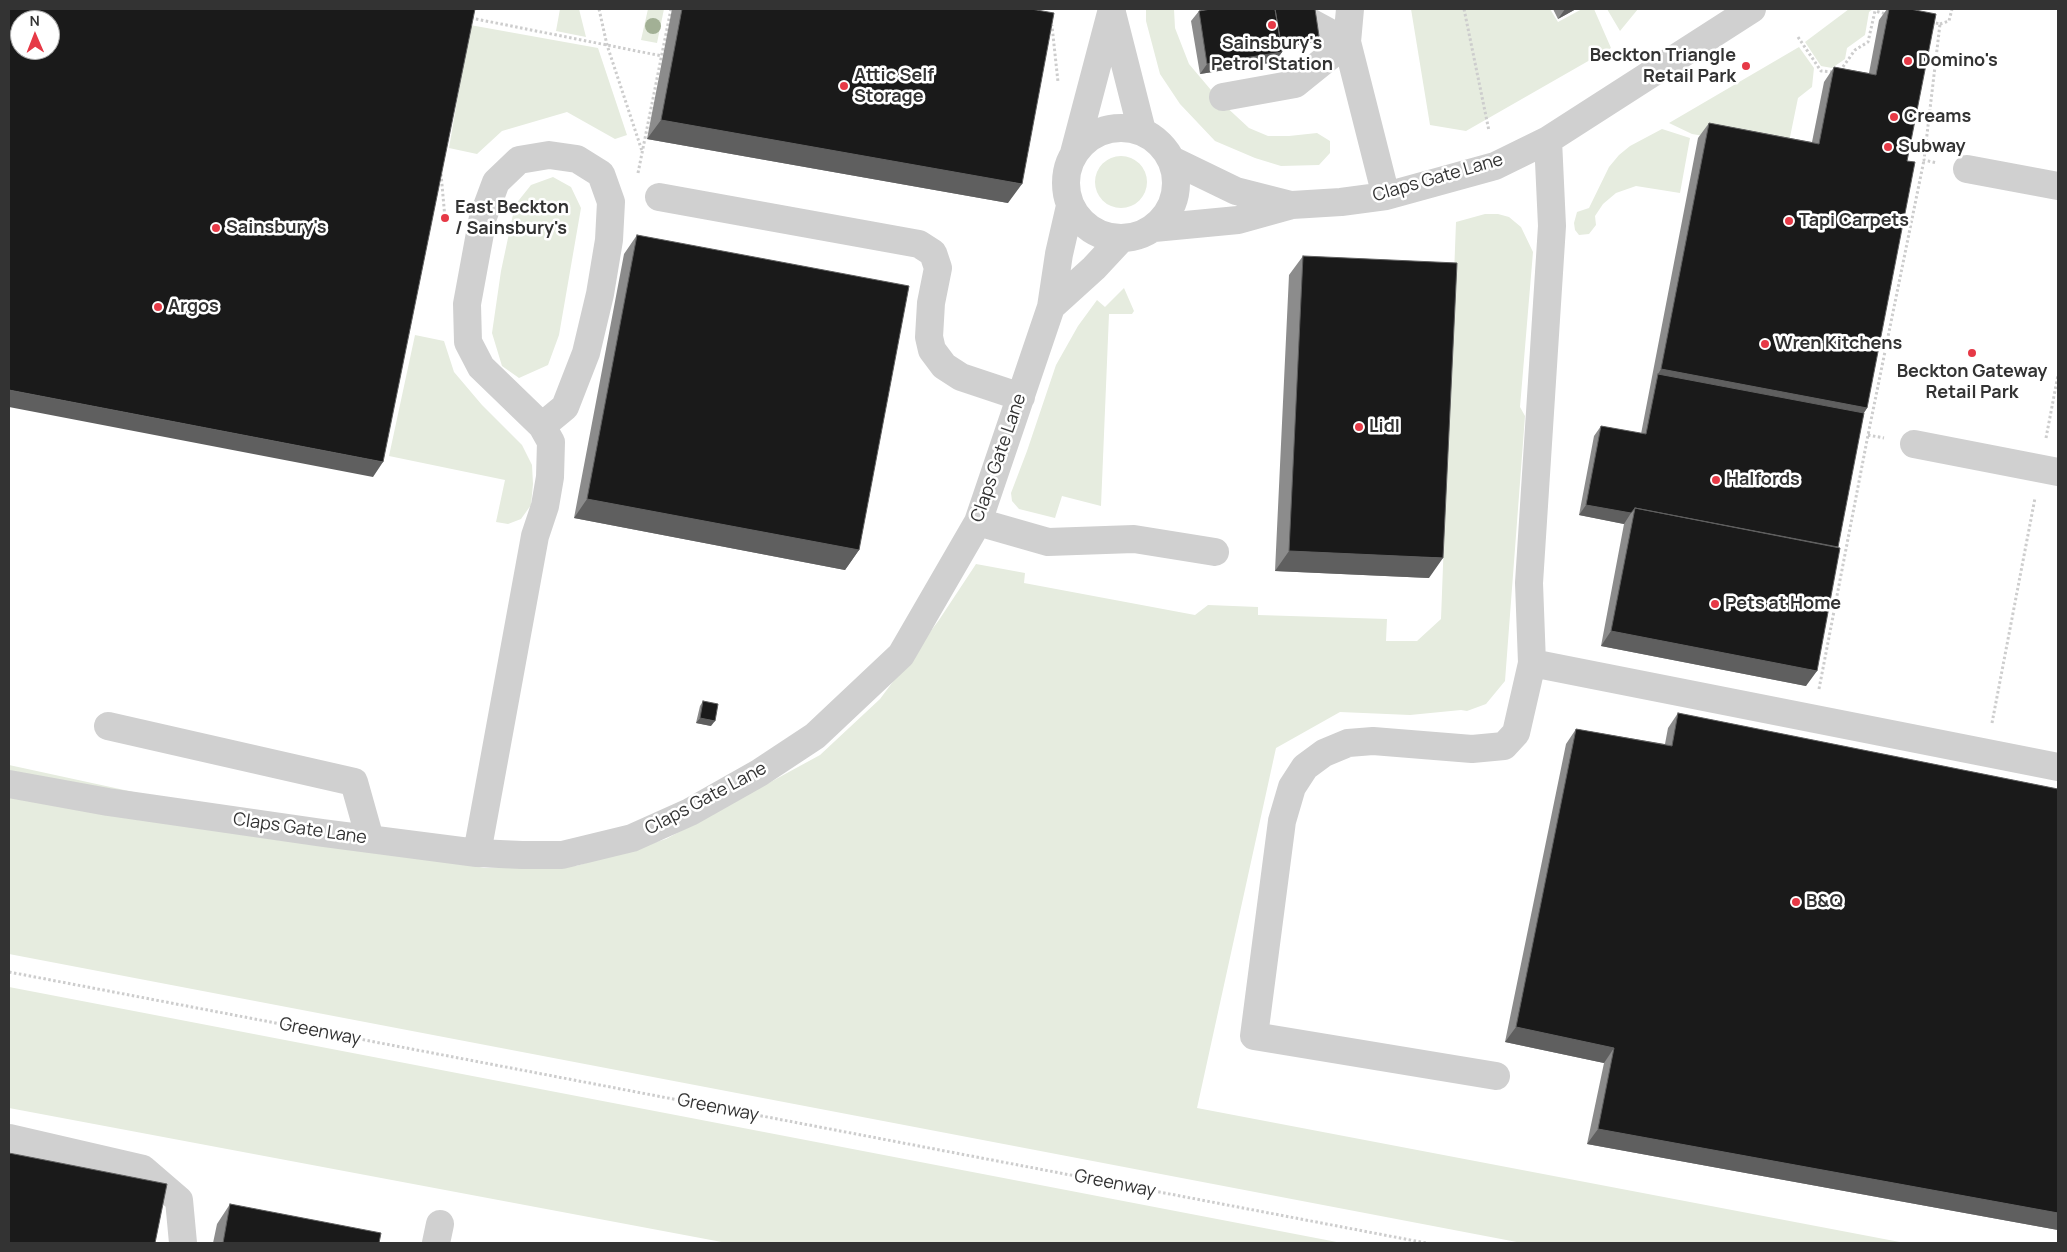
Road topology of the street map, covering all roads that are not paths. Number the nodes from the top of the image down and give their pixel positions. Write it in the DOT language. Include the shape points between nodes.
graph roads {
  1 [pos="1286,9"];
  2 [pos="1350,9"];
  3 [pos="1752,9"];
  4 [pos="1112,10"];
  5 [pos="1347,42"];
  6 [pos="1223,97"];
  7 [pos="1142,131"];
  8 [pos="1548,140"];
  9 [pos="1074,153"];
  10 [pos="1172,160"];
  11 [pos="1967,168"];
  12 [pos="2058,186"];
  13 [pos="1386,196"];
  14 [pos="659,197"];
  15 [pos="1292,205"];
  16 [pos="1070,206"];
  17 [pos="1154,228"];
  18 [pos="1121,239"];
  19 [pos="1052,307"];
  20 [pos="1021,396"];
  21 [pos="542,426"];
  22 [pos="1914,444"];
  23 [pos="2049,470"];
  24 [pos="978,522"];
  25 [pos="1215,552"];
  26 [pos="1532,662"];
  27 [pos="108,726"];
  28 [pos="2058,767"];
  29 [pos="9,784"];
  30 [pos="370,839"];
  31 [pos="477,853"];
  32 [pos="1496,1076"];
  33 [pos="9,1138"];
  34 [pos="183,1243"];
  1 -- 5 [label="street"];
  2 -- 5 [label="street"];
  3 -- 8 [label="street, Claps Gate Lane"];
  4 -- 7 [label="street"];
  4 -- 9 [label="street"];
  5 -- 6 [label="street" via="1295,84"];
  5 -- 13 [label="street"];
  7 -- 9 [label="street, Claps Gate Lane" via="1122,127 1103,130 1087,139"];
  7 -- 10 [label="street, Claps Gate Lane" via="1160,143"];
  8 -- 13 [label="street, Claps Gate Lane" via="1495,166"];
  8 -- 26 [label="street" via="1552,226 1530,583"];
  9 -- 16 [label="street, Claps Gate Lane" via="1067,170"];
  10 -- 15 [label="street" via="1236,191"];
  10 -- 17 [label="street, Claps Gate Lane" via="1177,178 1176,196 1168,214"];
  11 -- 12 [label="street"];
  13 -- 15 [label="street, Claps Gate Lane"];
  14 -- 20 [label="street" via="919,244 934,254 938,268 928,338 932,350 944,366 961,377"];
  15 -- 17 [label="street" via="1238,220"];
  16 -- 18 [label="street, Claps Gate Lane" via="1082,223 1100,235"];
  16 -- 19 [label="street, Claps Gate Lane"];
  17 -- 18 [label="street, Claps Gate Lane" via="1139,236"];
  18 -- 19 [label="street, Claps Gate Lane"];
  19 -- 20 [label="street, Claps Gate Lane"];
  20 -- 24 [label="street, Claps Gate Lane"];
  21 -- 21 [label="street" via="481,367 468,342 467,304 483,217 496,182 519,160 549,155 577,159 601,174 611,202 600,294 586,353 566,407"];
  21 -- 31 [label="street" via="550,442 550,477 535,536"];
  22 -- 23 [label="street"];
  24 -- 25 [label="street" via="1048,542 1134,539"];
  24 -- 31 [label="street, Claps Gate Lane" via="901,655 814,736 759,773 690,812 632,838 562,855"];
  26 -- 28 [label="street"];
  26 -- 32 [label="street" via="1516,733 1504,746 1472,749 1356,742 1324,754 1305,767 1292,788 1282,821 1254,1036"];
  27 -- 30 [label="street" via="354,782"];
  29 -- 30 [label="street, Claps Gate Lane" via="117,803"];
  30 -- 31 [label="street, Claps Gate Lane"];
  33 -- 34 [label="street" via="143,1169 179,1200"];
}
